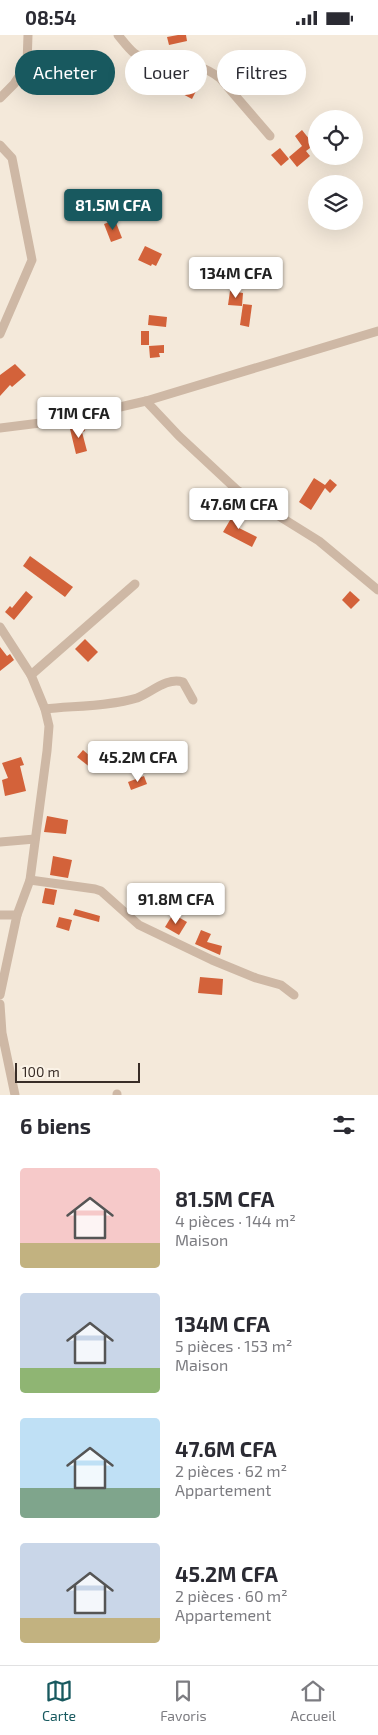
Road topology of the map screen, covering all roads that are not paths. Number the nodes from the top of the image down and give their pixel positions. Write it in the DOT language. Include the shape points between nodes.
graph roads {
  1 [pos="28,35"];
  2 [pos="118,35"];
  3 [pos="0,98"];
  4 [pos="270,137"];
  5 [pos="0,145"];
  6 [pos="378,331"];
  7 [pos="0,335"];
  8 [pos="146,401"];
  9 [pos="0,428"];
  10 [pos="136,585"];
  11 [pos="378,591"];
  12 [pos="0,627"];
  13 [pos="31,675"];
  14 [pos="193,700"];
  15 [pos="45,709"];
  16 [pos="35,839"];
  17 [pos="0,842"];
  18 [pos="30,880"];
  19 [pos="0,915"];
  20 [pos="18,915"];
  21 [pos="0,995"];
  22 [pos="294,995"];
  23 [pos="0,1004"];
  24 [pos="15,1095"];
  1 -- 3 [label="street" via="27,64"];
  2 -- 4 [label="street" via="134,53 144,58 210,71 220,78"];
  5 -- 7 [label="street" via="12,159 32,260"];
  6 -- 8 [label="street"];
  8 -- 9 [label="street" via="64,420"];
  8 -- 11 [label="street" via="237,491 318,541"];
  10 -- 13 [label="street"];
  12 -- 13 [label="street"];
  13 -- 15 [label="street"];
  14 -- 15 [label="street" via="183,682 176,679 119,703"];
  15 -- 16 [label="street" via="49,726"];
  16 -- 17 [label="street"];
  16 -- 18 [label="street"];
  18 -- 20 [label="street"];
  18 -- 22 [label="street" via="101,891 139,925 212,960 281,985"];
  19 -- 20 [label="street"];
  20 -- 21 [label="street"];
  23 -- 24 [label="street" via="2,1033"];
}
